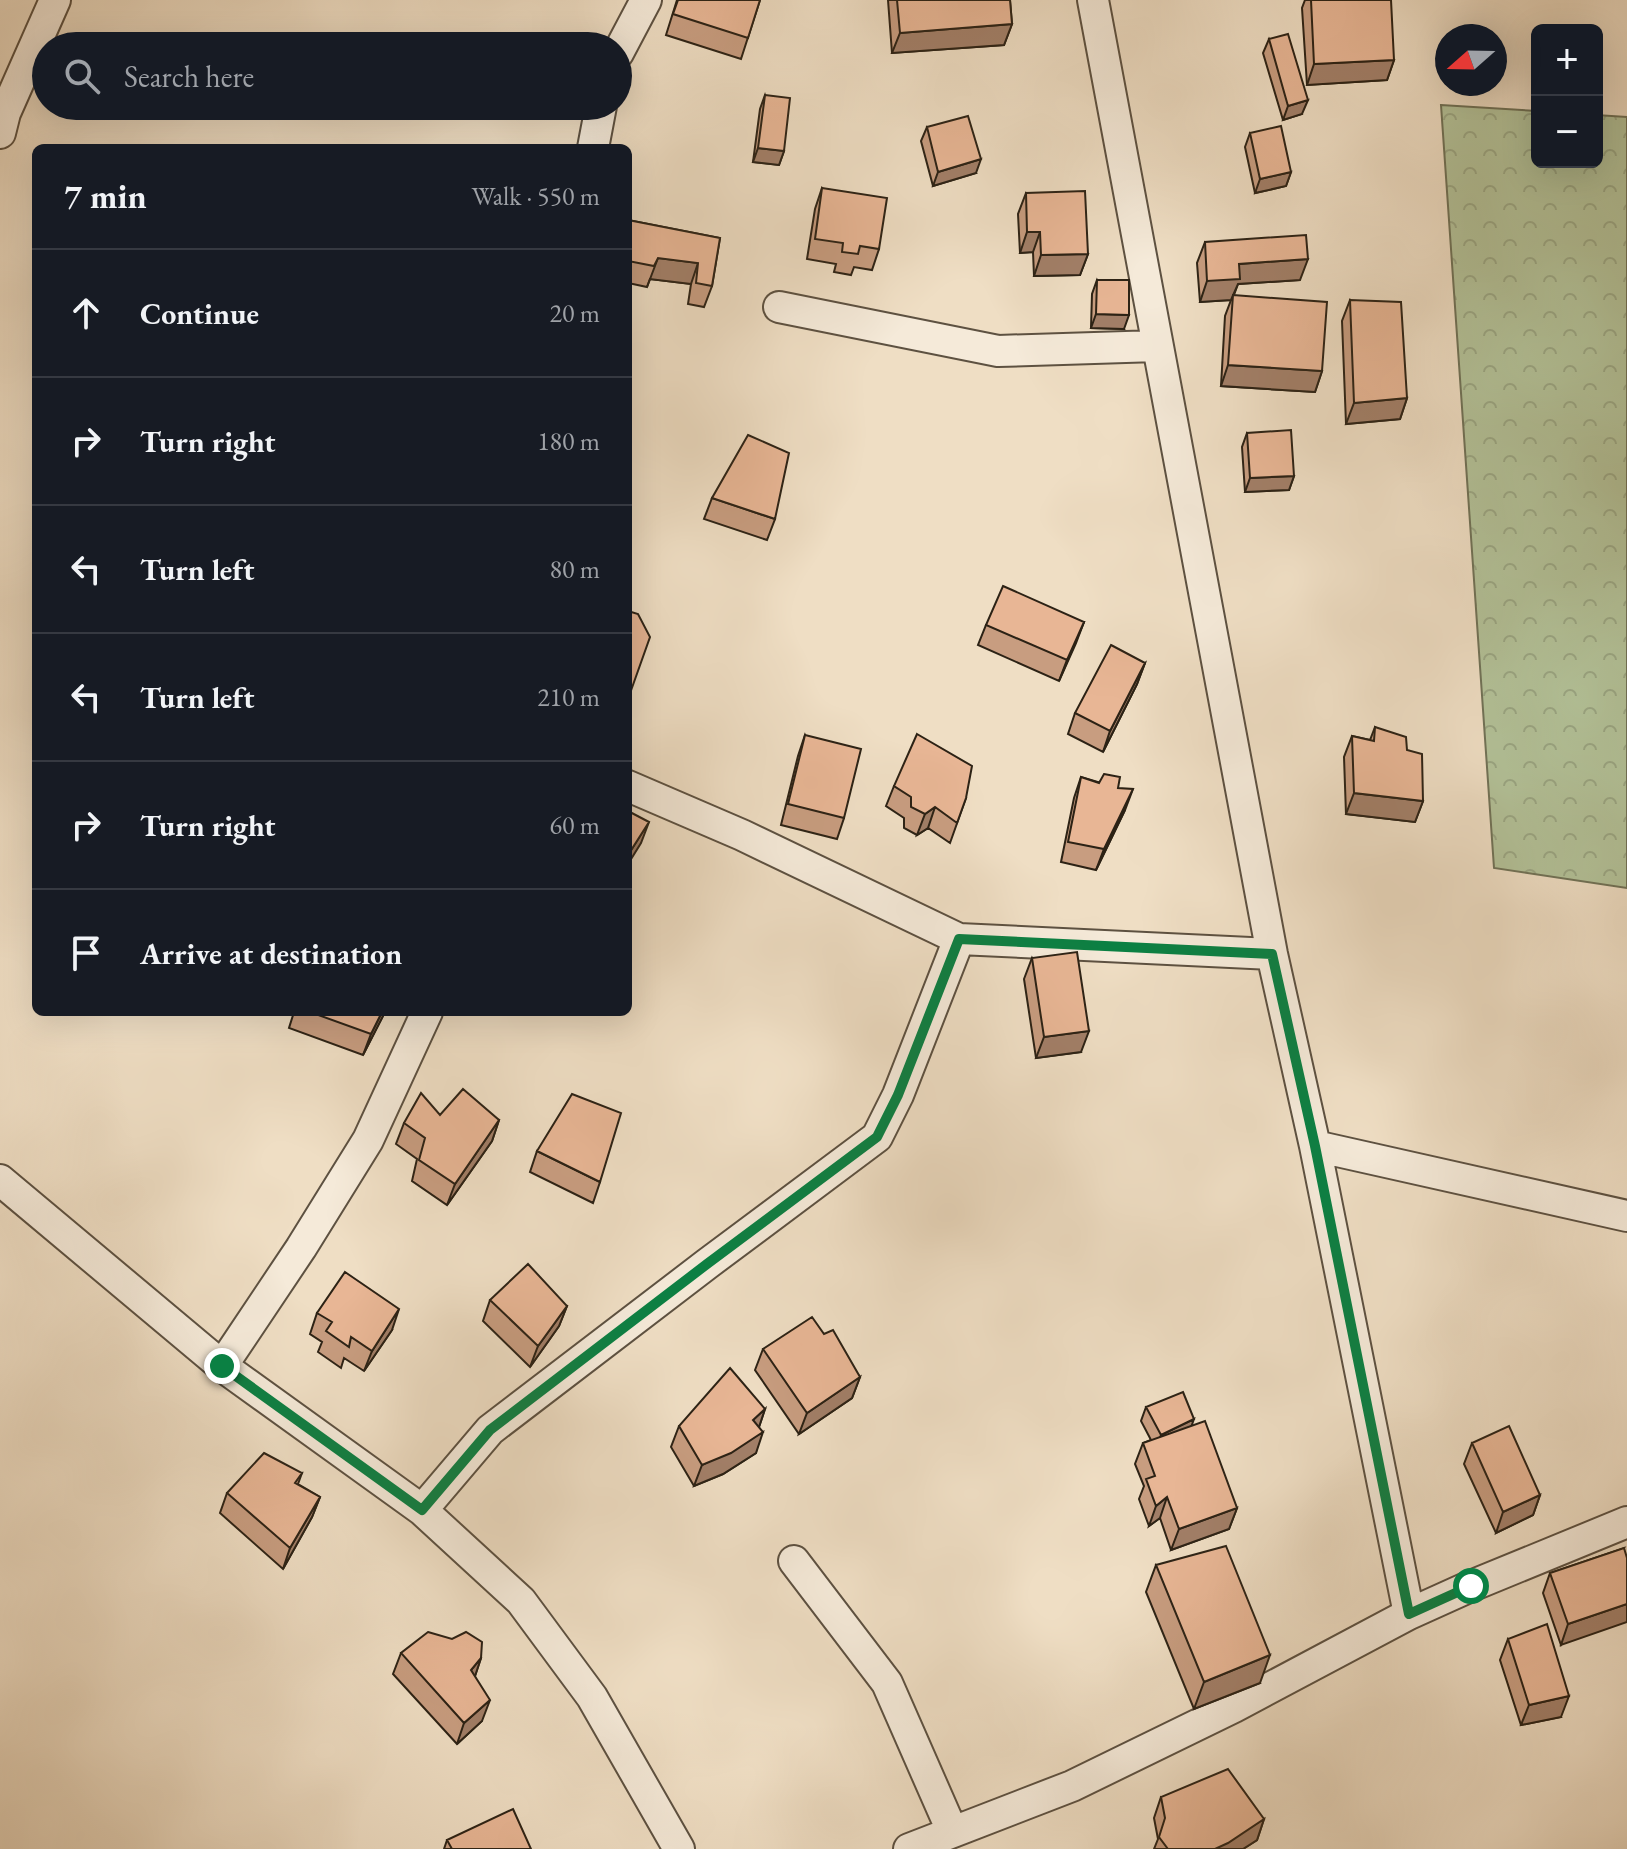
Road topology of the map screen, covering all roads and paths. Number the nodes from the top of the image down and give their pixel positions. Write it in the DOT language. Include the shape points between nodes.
graph roads {
  1 [pos="55,0"];
  2 [pos="646,0"];
  3 [pos="1093,0"];
  4 [pos="41,32"];
  5 [pos="629,32"];
  6 [pos="32,52"];
  7 [pos="598,120"];
  8 [pos="0,133"];
  9 [pos="594,144"];
  10 [pos="779,307"];
  11 [pos="1157,346"];
  12 [pos="632,788"];
  13 [pos="959,939"];
  14 [pos="1272,954"];
  15 [pos="425,1016"];
  16 [pos="1315,1146"];
  17 [pos="0,1180"];
  18 [pos="1627,1216"];
  19 [pos="222,1366"];
  20 [pos="422,1510"];
  21 [pos="1627,1522"];
  22 [pos="794,1561"];
  23 [pos="1409,1614"];
  24 [pos="952,1831"];
  25 [pos="679,1849"];
  26 [pos="909,1849"];
  1 -- 4 [label="street"];
  2 -- 5 [label="street"];
  3 -- 11 [label="street"];
  6 -- 8 [label="street"];
  7 -- 9 [label="street"];
  10 -- 11 [label="street" via="998,351"];
  11 -- 14 [label="street"];
  12 -- 13 [label="street"];
  13 -- 14 [label="street"];
  13 -- 20 [label="street" via="877,1137 490,1430"];
  14 -- 16 [label="street"];
  15 -- 19 [label="street" via="368,1140"];
  16 -- 18 [label="street"];
  16 -- 23 [label="street"];
  17 -- 19 [label="street"];
  19 -- 20 [label="street"];
  20 -- 25 [label="street" via="521,1601 592,1697"];
  21 -- 23 [label="street"];
  22 -- 24 [label="street" via="887,1683"];
  23 -- 24 [label="street" via="1072,1786"];
  24 -- 26 [label="street"];
}
